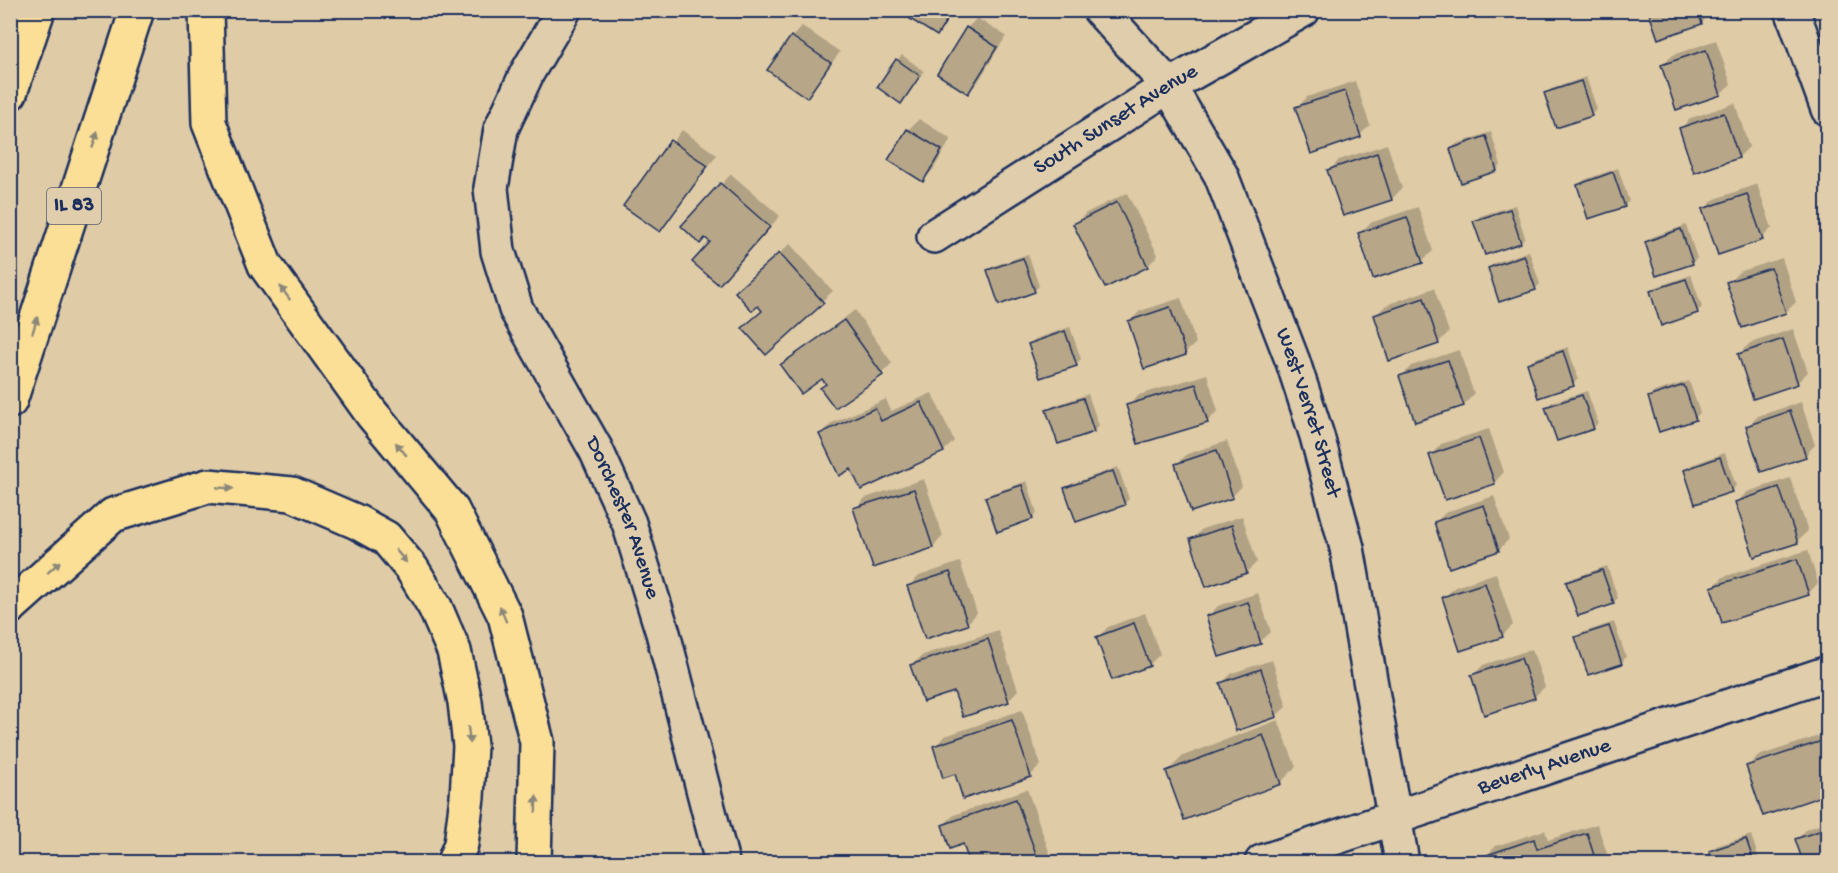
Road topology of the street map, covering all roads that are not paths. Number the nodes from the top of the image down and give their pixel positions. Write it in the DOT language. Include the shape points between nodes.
graph roads {
  1 [pos="38,10"];
  2 [pos="137,10"];
  3 [pos="206,10"];
  4 [pos="564,10"];
  5 [pos="1100,10"];
  6 [pos="1303,10"];
  7 [pos="1792,10"];
  8 [pos="1169,86"];
  9 [pos="10,93"];
  10 [pos="1827,110"];
  11 [pos="934,236"];
  12 [pos="10,401"];
  13 [pos="10,606"];
  14 [pos="1827,673"];
  15 [pos="1396,818"];
  16 [pos="454,862"];
  17 [pos="534,862"];
  18 [pos="722,862"];
  19 [pos="1262,862"];
  20 [pos="1402,862"];
  1 -- 9 [label="highway"];
  12 -- 2 [label="highway, IL 83, one-way"];
  17 -- 3 [label="highway, one-way" via="537,742 505,616 452,510 372,414 265,265 209,123"];
  4 -- 18 [label="street, Dorchester Avenue" via="527,73 501,129 491,188 498,251 516,309 596,450 629,523 663,633"];
  5 -- 8 [label="street, West Verret Street"];
  6 -- 8 [label="street, South Sunset Avenue"];
  7 -- 10 [label="street"];
  8 -- 11 [label="street, South Sunset Avenue"];
  8 -- 15 [label="street, West Verret Street" via="1221,175 1267,291 1317,436 1347,548"];
  13 -- 16 [label="highway, one-way" via="113,515 208,486 292,494 386,538 412,569 435,607 454,651 463,691 470,746 461,844"];
  14 -- 15 [label="street, Beverly Avenue"];
  15 -- 19 [label="street, Beverly Avenue"];
  15 -- 20 [label="street, West Verret Street"];
}
